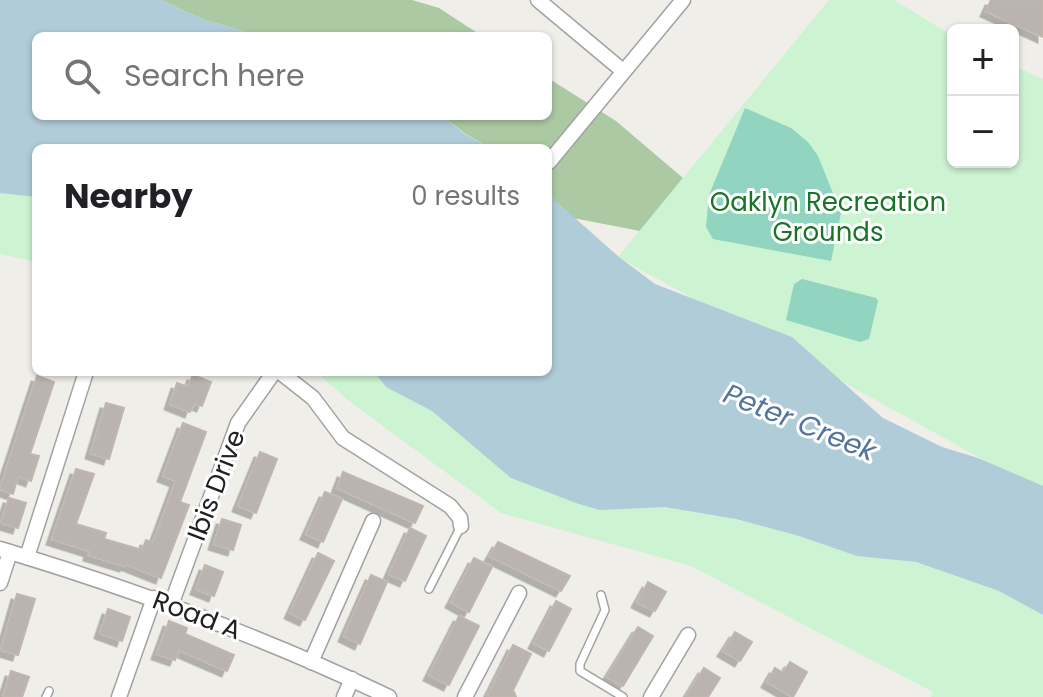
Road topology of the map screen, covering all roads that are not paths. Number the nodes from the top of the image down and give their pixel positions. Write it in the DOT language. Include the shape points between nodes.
graph roads {
  1 [pos="538,0"];
  2 [pos="683,0"];
  3 [pos="623,71"];
  4 [pos="552,158"];
  5 [pos="85,376"];
  6 [pos="271,376"];
  7 [pos="285,376"];
  8 [pos="373,521"];
  9 [pos="461,526"];
  10 [pos="5,550"];
  11 [pos="27,557"];
  12 [pos="0,583"];
  13 [pos="429,589"];
  14 [pos="519,593"];
  15 [pos="601,595"];
  16 [pos="154,598"];
  17 [pos="171,605"];
  18 [pos="688,635"];
  19 [pos="311,662"];
  20 [pos="352,679"];
  21 [pos="119,697"];
  22 [pos="344,697"];
  23 [pos="389,697"];
  24 [pos="465,697"];
  25 [pos="623,697"];
  26 [pos="651,697"];
  1 -- 3 [label="street"];
  2 -- 3 [label="street"];
  3 -- 4 [label="street"];
  5 -- 11 [label="street"];
  6 -- 17 [label="street, Ibis Drive" via="238,423"];
  7 -- 9 [label="street" via="313,398 343,438 450,506"];
  8 -- 19 [label="street"];
  9 -- 13 [label="lane"];
  10 -- 11 [label="street, Road A"];
  10 -- 12 [label="street"];
  11 -- 16 [label="street, Road A"];
  14 -- 24 [label="street"];
  15 -- 25 [label="lane" via="605,610 580,671"];
  16 -- 17 [label="street, Road A"];
  16 -- 21 [label="street"];
  17 -- 19 [label="street, Road A"];
  18 -- 26 [label="street"];
  19 -- 20 [label="street, Road A"];
  20 -- 22 [label="street"];
  20 -- 23 [label="street, Road A"];
}
